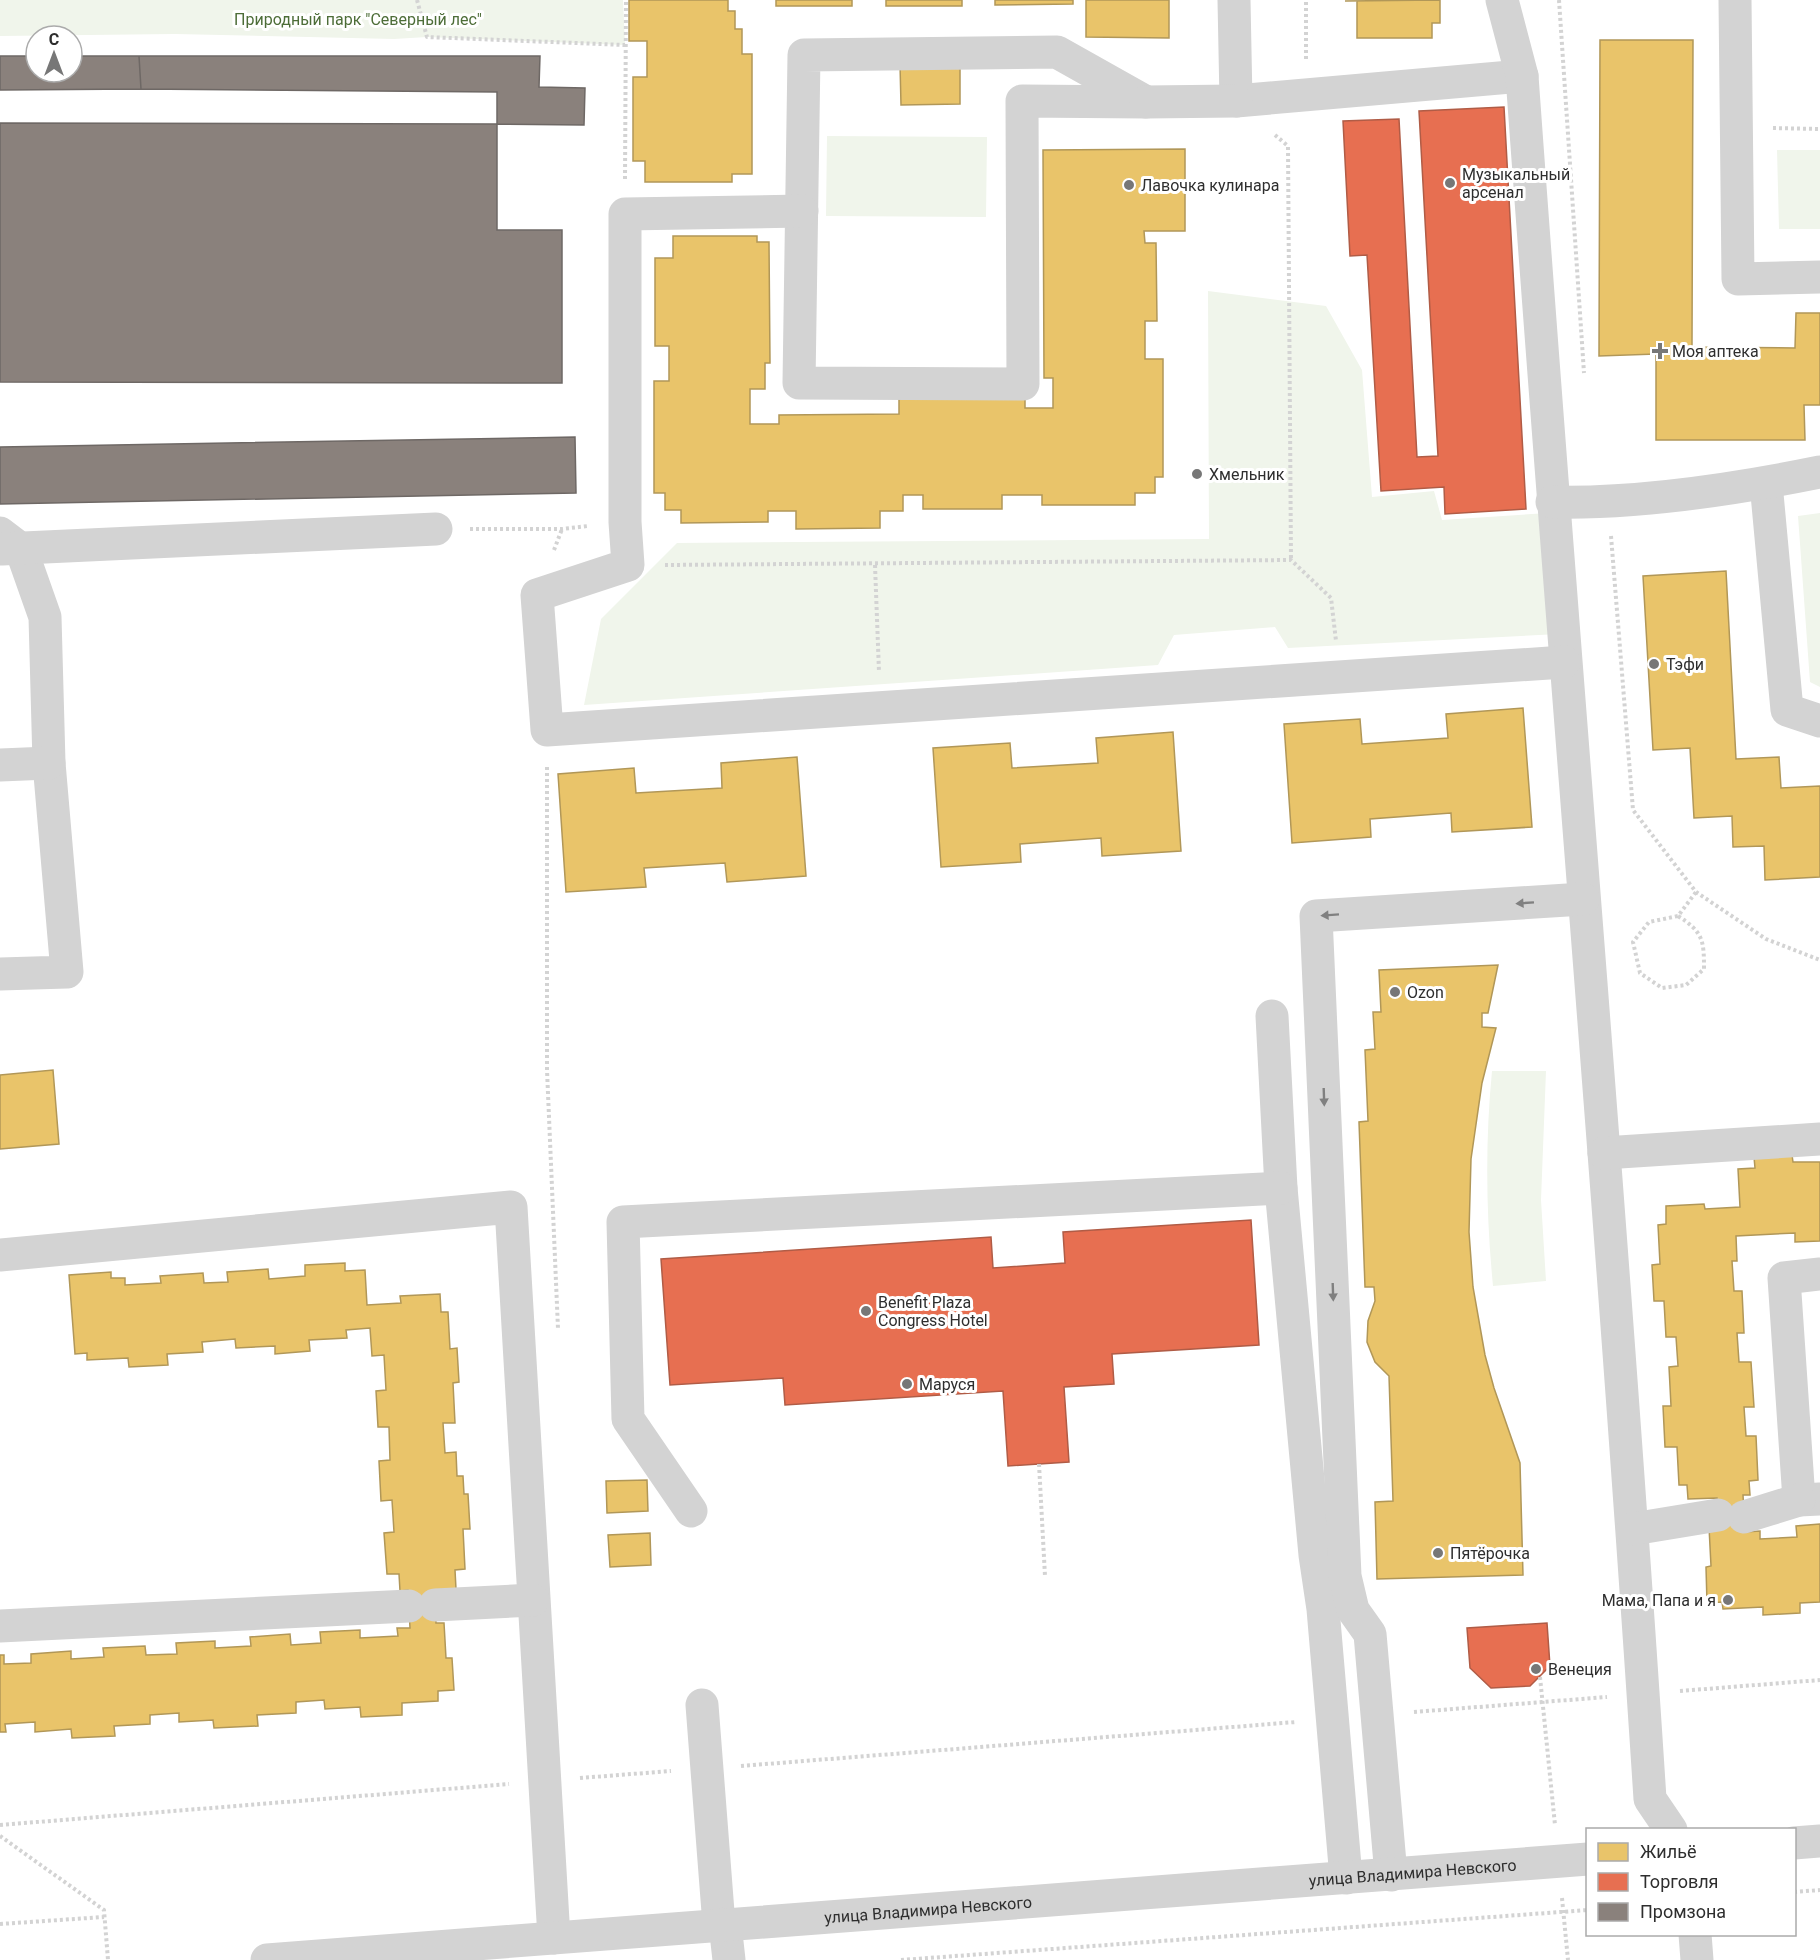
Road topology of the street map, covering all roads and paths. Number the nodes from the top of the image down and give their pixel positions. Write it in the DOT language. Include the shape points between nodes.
graph roads {
  1 [pos="417,0"];
  2 [pos="626,0"];
  3 [pos="1234,0"];
  4 [pos="1306,0"];
  5 [pos="1502,0"];
  6 [pos="1559,0"];
  7 [pos="1736,0"];
  8 [pos="625,45"];
  9 [pos="1522,76"];
  10 [pos="1306,95"];
  11 [pos="1236,101"];
  12 [pos="1146,102"];
  13 [pos="1738,128"];
  14 [pos="1820,129"];
  15 [pos="802,211"];
  16 [pos="625,214"];
  17 [pos="1820,277"];
  18 [pos="1584,382"];
  19 [pos="1820,472"];
  20 [pos="1766,483"];
  21 [pos="1552,502"];
  22 [pos="1592,503"];
  23 [pos="625,522"];
  24 [pos="436,529"];
  25 [pos="7,544"];
  26 [pos="1291,560"];
  27 [pos="628,565"];
  28 [pos="875,565"];
  29 [pos="1564,662"];
  30 [pos="1341,677"];
  31 [pos="881,708"];
  32 [pos="1820,721"];
  33 [pos="547,730"];
  34 [pos="50,763"];
  35 [pos="0,765"];
  36 [pos="1696,892"];
  37 [pos="1583,899"];
  38 [pos="1678,916"];
  39 [pos="1820,960"];
  40 [pos="0,974"];
  41 [pos="1272,1016"];
  42 [pos="1820,1139"];
  43 [pos="1604,1154"];
  44 [pos="1281,1188"];
  45 [pos="0,1255"];
  46 [pos="1820,1274"];
  47 [pos="558,1331"];
  48 [pos="1039,1464"];
  49 [pos="1810,1499"];
  50 [pos="692,1511"];
  51 [pos="1633,1529"];
  52 [pos="1045,1576"];
  53 [pos="533,1600"];
  54 [pos="0,1626"];
  55 [pos="1540,1677"];
  56 [pos="1820,1680"];
  57 [pos="1643,1694"];
  58 [pos="1542,1702"];
  59 [pos="702,1705"];
  60 [pos="1377,1715"];
  61 [pos="1331,1719"];
  62 [pos="579,1766"];
  63 [pos="707,1769"];
  64 [pos="580,1778"];
  65 [pos="543,1781"];
  66 [pos="0,1825"];
  67 [pos="1670,1828"];
  68 [pos="0,1836"];
  69 [pos="1820,1841"];
  70 [pos="1796,1843"];
  71 [pos="1573,1860"];
  72 [pos="1391,1875"];
  73 [pos="1346,1878"];
  74 [pos="1820,1890"];
  75 [pos="1796,1892"];
  76 [pos="1586,1910"];
  77 [pos="1563,1912"];
  78 [pos="104,1917"];
  79 [pos="0,1924"];
  80 [pos="722,1925"];
  81 [pos="1695,1936"];
  82 [pos="554,1938"];
  83 [pos="314,1958"];
  84 [pos="108,1960"];
  85 [pos="267,1960"];
  86 [pos="729,1960"];
  87 [pos="901,1960"];
  88 [pos="1568,1960"];
  89 [pos="1697,1960"];
  1 -- 8 [label="path" via="427,37"];
  2 -- 8 [label="path"];
  3 -- 11 [label="street"];
  4 -- 10 [label="path"];
  5 -- 9 [label="street"];
  6 -- 18 [label="path"];
  7 -- 13 [label="street"];
  8 -- 16 [label="path"];
  9 -- 10 [label="street"];
  9 -- 21 [label="street"];
  10 -- 11 [label="street"];
  11 -- 12 [label="street"];
  11 -- 26 [label="path" via="1288,146"];
  12 -- 15 [label="street" via="1057,52 804,55"];
  12 -- 15 [label="street" via="1022,101 1023,384 799,383"];
  13 -- 14 [label="path"];
  13 -- 17 [label="street" via="1738,279"];
  15 -- 16 [label="street"];
  16 -- 23 [label="street"];
  19 -- 20 [label="street"];
  20 -- 22 [label="street"];
  20 -- 32 [label="street" via="1787,710"];
  21 -- 22 [label="street"];
  21 -- 29 [label="street"];
  22 -- 36 [label="path" via="1610,524 1633,810"];
  23 -- 24 [label="path" via="562,529"];
  23 -- 27 [label="street"];
  24 -- 25 [label="street"];
  25 -- 34 [label="street" via="45,617"];
  26 -- 28 [label="path"];
  26 -- 30 [label="path" via="1332,598"];
  27 -- 28 [label="path"];
  27 -- 33 [label="street" via="537,596"];
  28 -- 31 [label="path"];
  29 -- 30 [label="street"];
  29 -- 37 [label="street"];
  30 -- 31 [label="street"];
  31 -- 33 [label="street"];
  33 -- 47 [label="path" via="547,1070"];
  34 -- 35 [label="street"];
  34 -- 40 [label="street" via="67,972"];
  36 -- 38 [label="path"];
  36 -- 39 [label="path" via="1766,939"];
  37 -- 43 [label="street"];
  37 -- 60 [label="street, one-way" via="1316,916 1345,1576 1353,1610 1370,1634"];
  38 -- 38 [label="path" via="1649,922 1633,942 1640,974 1662,988 1686,985 1704,969 1704,948 1697,928"];
  41 -- 44 [label="street"];
  42 -- 43 [label="street"];
  43 -- 51 [label="street"];
  44 -- 50 [label="street" via="623,1222 628,1419"];
  44 -- 61 [label="street"];
  45 -- 53 [label="street" via="511,1208"];
  46 -- 49 [label="street" via="1784,1278"];
  48 -- 52 [label="path"];
  49 -- 51 [label="street" via="1731,1516"];
  51 -- 57 [label="street"];
  53 -- 54 [label="street"];
  53 -- 65 [label="street"];
  55 -- 58 [label="path"];
  56 -- 57 [label="path"];
  57 -- 58 [label="path"];
  57 -- 67 [label="street" via="1650,1799"];
  58 -- 60 [label="path"];
  58 -- 71 [label="path"];
  59 -- 63 [label="street"];
  60 -- 72 [label="street"];
  61 -- 63 [label="path"];
  61 -- 73 [label="street"];
  62 -- 64 [label="path"];
  63 -- 64 [label="path"];
  63 -- 80 [label="street"];
  64 -- 65 [label="path"];
  65 -- 66 [label="path"];
  65 -- 82 [label="street"];
  68 -- 78 [label="path" via="104,1910"];
  69 -- 70 [label="street"];
  71 -- 72 [label="street, улица Владимира Невского"];
  71 -- 77 [label="path"];
  72 -- 73 [label="street, улица Владимира Невского"];
  73 -- 80 [label="street, улица Владимира Невского"];
  74 -- 75 [label="path"];
  76 -- 77 [label="path"];
  77 -- 87 [label="path"];
  77 -- 88 [label="path"];
  78 -- 79 [label="path"];
  78 -- 84 [label="path"];
  80 -- 82 [label="street, улица Владимира Невского"];
  80 -- 86 [label="street"];
  81 -- 89 [label="street"];
  82 -- 83 [label="street, улица Владимира Невского"];
  83 -- 85 [label="street, улица Владимира Невского"];
}
